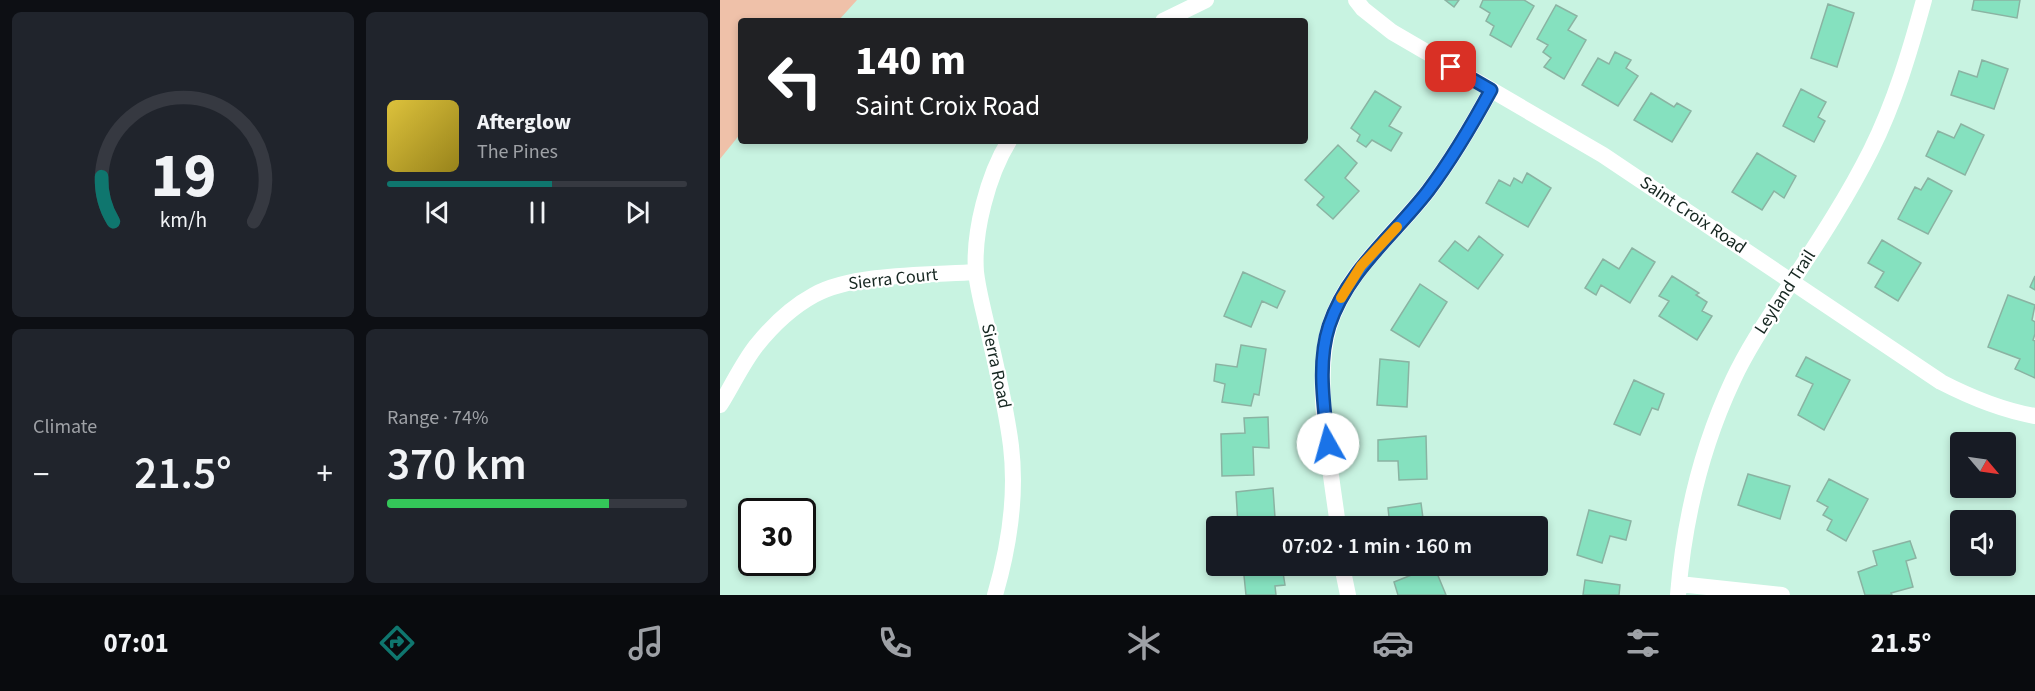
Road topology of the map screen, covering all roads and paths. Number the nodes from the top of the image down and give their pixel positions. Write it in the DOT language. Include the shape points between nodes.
graph roads {
  1 [pos="1206,0"];
  2 [pos="1356,0"];
  3 [pos="1924,0"];
  4 [pos="1169,18"];
  5 [pos="1491,90"];
  6 [pos="1007,144"];
  7 [pos="976,272"];
  8 [pos="1792,282"];
  9 [pos="720,405"];
  10 [pos="2035,416"];
  11 [pos="1337,516"];
  12 [pos="1344,576"];
  13 [pos="1678,590"];
  14 [pos="995,595"];
  15 [pos="1348,595"];
  16 [pos="1782,595"];
  1 -- 4 [label="street"];
  2 -- 5 [label="street, Saint Croix Road" via="1392,32"];
  3 -- 8 [label="street, Leyland Trail" via="1909,53 1871,148"];
  5 -- 8 [label="street, Saint Croix Road" via="1631,173"];
  5 -- 11 [label="street" via="1460,146 1428,191 1361,266 1329,327 1323,365 1324,403"];
  6 -- 7 [label="street, Sierra Road" via="984,198"];
  7 -- 9 [label="street, Sierra Court" via="865,280 837,285 814,295 774,325"];
  7 -- 14 [label="street, Sierra Road" via="1011,449 1010,529"];
  8 -- 10 [label="street, Saint Croix Road" via="1941,382 1976,400"];
  8 -- 13 [label="street, Leyland Trail" via="1733,379 1717,418 1689,510"];
  12 -- 15 [label="street"];
  13 -- 16 [label="street"];
}
